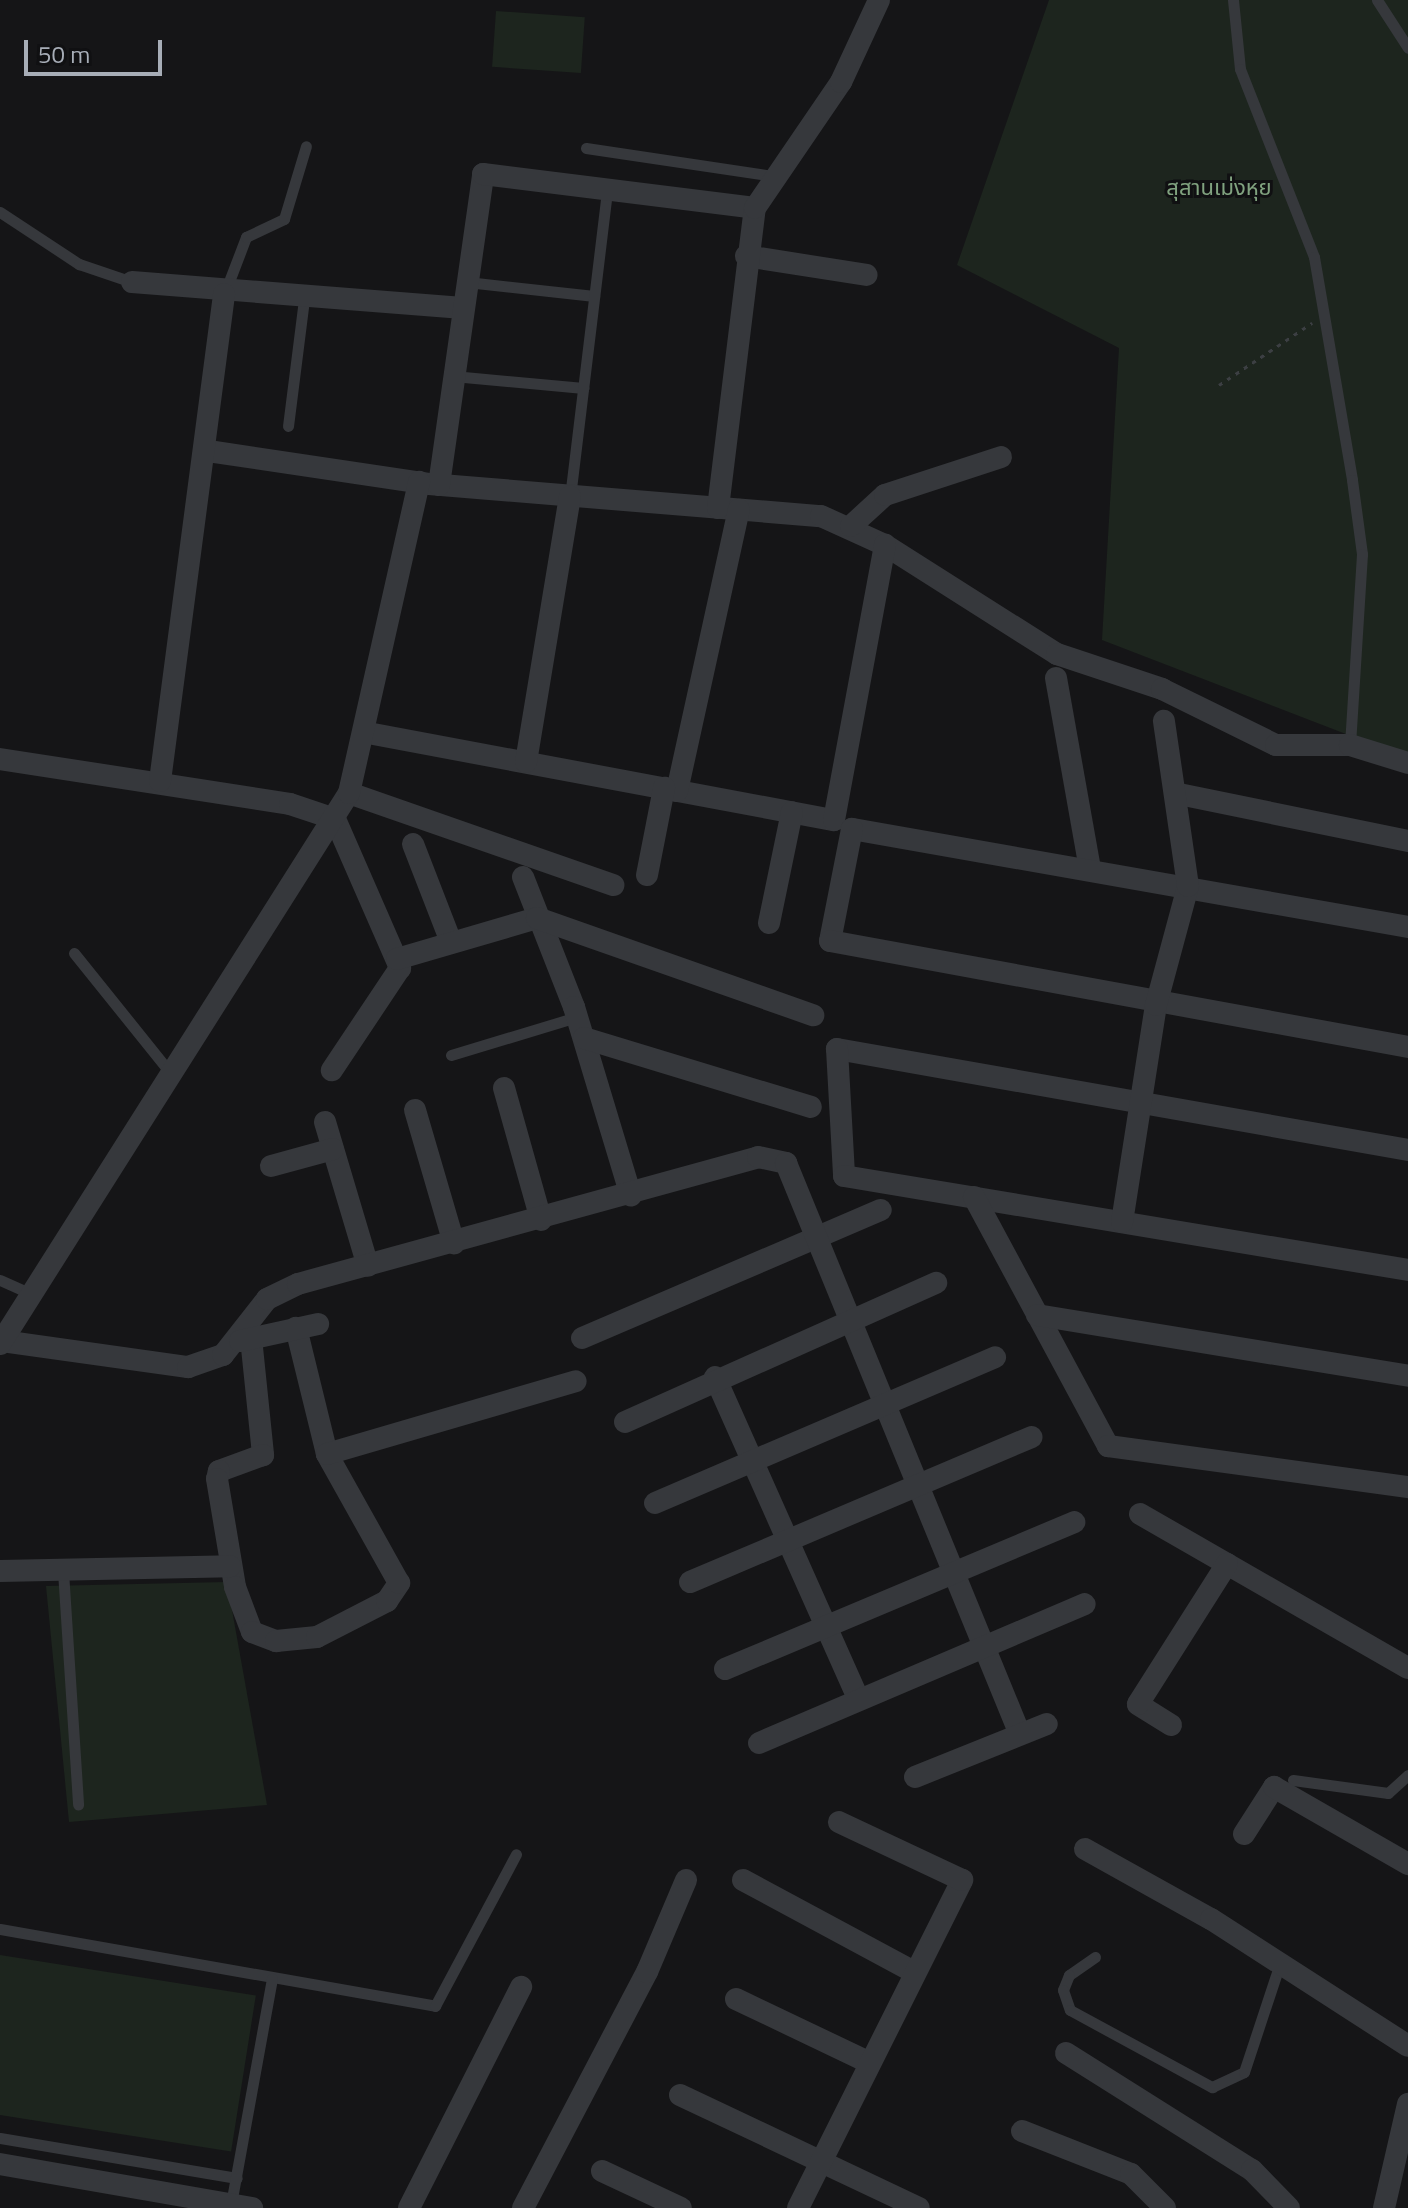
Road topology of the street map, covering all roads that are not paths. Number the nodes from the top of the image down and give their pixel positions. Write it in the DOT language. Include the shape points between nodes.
graph roads {
  1 [pos="879,0"];
  2 [pos="1233,0"];
  3 [pos="1377,0"];
  4 [pos="1408,48"];
  5 [pos="306,146"];
  6 [pos="586,148"];
  7 [pos="774,176"];
  8 [pos="607,190"];
  9 [pos="755,208"];
  10 [pos="0,212"];
  11 [pos="746,256"];
  12 [pos="867,275"];
  13 [pos="132,282"];
  14 [pos="467,282"];
  15 [pos="224,294"];
  16 [pos="594,296"];
  17 [pos="304,299"];
  18 [pos="463,308"];
  19 [pos="453,376"];
  20 [pos="583,388"];
  21 [pos="288,426"];
  22 [pos="208,451"];
  23 [pos="1001,457"];
  24 [pos="429,484"];
  25 [pos="570,497"];
  26 [pos="729,509"];
  27 [pos="851,526"];
  28 [pos="885,545"];
  29 [pos="1056,678"];
  30 [pos="1164,721"];
  31 [pos="368,733"];
  32 [pos="1350,745"];
  33 [pos="0,759"];
  34 [pos="526,762"];
  35 [pos="1408,763"];
  36 [pos="160,781"];
  37 [pos="670,789"];
  38 [pos="349,793"];
  39 [pos="1179,794"];
  40 [pos="792,812"];
  41 [pos="335,819"];
  42 [pos="1408,841"];
  43 [pos="413,844"];
  44 [pos="1090,869"];
  45 [pos="647,875"];
  46 [pos="523,877"];
  47 [pos="613,885"];
  48 [pos="1188,886"];
  49 [pos="537,918"];
  50 [pos="769,923"];
  51 [pos="1408,927"];
  52 [pos="451,942"];
  53 [pos="74,953"];
  54 [pos="397,959"];
  55 [pos="1156,1005"];
  56 [pos="813,1015"];
  57 [pos="581,1028"];
  58 [pos="1408,1047"];
  59 [pos="451,1055"];
  60 [pos="332,1070"];
  61 [pos="172,1076"];
  62 [pos="504,1088"];
  63 [pos="1141,1099"];
  64 [pos="811,1107"];
  65 [pos="415,1110"];
  66 [pos="325,1122"];
  67 [pos="333,1149"];
  68 [pos="1408,1150"];
  69 [pos="271,1166"];
  70 [pos="631,1196"];
  71 [pos="974,1197"];
  72 [pos="881,1210"];
  73 [pos="541,1220"];
  74 [pos="1122,1222"];
  75 [pos="817,1239"];
  76 [pos="454,1243"];
  77 [pos="368,1266"];
  78 [pos="1408,1270"];
  79 [pos="0,1280"];
  80 [pos="936,1283"];
  81 [pos="32,1294"];
  82 [pos="1037,1315"];
  83 [pos="854,1320"];
  84 [pos="582,1338"];
  85 [pos="245,1340"];
  86 [pos="1,1342"];
  87 [pos="995,1357"];
  88 [pos="1408,1376"];
  89 [pos="715,1377"];
  90 [pos="576,1381"];
  91 [pos="888,1404"];
  92 [pos="625,1422"];
  93 [pos="1031,1437"];
  94 [pos="327,1454"];
  95 [pos="753,1461"];
  96 [pos="920,1486"];
  97 [pos="1408,1487"];
  98 [pos="655,1503"];
  99 [pos="1140,1514"];
  100 [pos="1074,1522"];
  101 [pos="789,1540"];
  102 [pos="1227,1564"];
  103 [pos="230,1566"];
  104 [pos="0,1571"];
  105 [pos="63,1571"];
  106 [pos="955,1571"];
  107 [pos="690,1582"];
  108 [pos="1085,1604"];
  109 [pos="825,1625"];
  110 [pos="984,1646"];
  111 [pos="1408,1668"];
  112 [pos="725,1669"];
  113 [pos="857,1696"];
  114 [pos="1047,1724"];
  115 [pos="1171,1725"];
  116 [pos="1019,1732"];
  117 [pos="759,1743"];
  118 [pos="1408,1775"];
  119 [pos="915,1777"];
  120 [pos="1293,1780"];
  121 [pos="78,1805"];
  122 [pos="839,1822"];
  123 [pos="1244,1834"];
  124 [pos="1085,1849"];
  125 [pos="516,1854"];
  126 [pos="1408,1864"];
  127 [pos="686,1880"];
  128 [pos="743,1880"];
  129 [pos="0,1929"];
  130 [pos="1095,1957"];
  131 [pos="1279,1966"];
  132 [pos="912,1971"];
  133 [pos="272,1979"];
  134 [pos="521,1987"];
  135 [pos="736,1999"];
  136 [pos="1408,2046"];
  137 [pos="1066,2053"];
  138 [pos="870,2063"];
  139 [pos="680,2095"];
  140 [pos="1407,2110"];
  141 [pos="1022,2131"];
  142 [pos="0,2138"];
  143 [pos="821,2162"];
  144 [pos="0,2164"];
  145 [pos="602,2171"];
  146 [pos="237,2178"];
  147 [pos="1143,2200"];
  148 [pos="242,2206"];
  149 [pos="409,2208"];
  150 [pos="523,2208"];
  151 [pos="681,2208"];
  152 [pos="798,2208"];
  153 [pos="919,2208"];
  154 [pos="1165,2208"];
  155 [pos="1289,2208"];
  156 [pos="1384,2208"];
  1 -- 7 [label="street" via="841,82"];
  2 -- 32 [label="lane" via="1240,69 1314,257 1362,554"];
  3 -- 4 [label="lane"];
  5 -- 15 [label="lane" via="284,219 246,237"];
  6 -- 7 [label="lane"];
  7 -- 9 [label="street"];
  8 -- 9 [label="street"];
  8 -- 14 [label="street" via="483,174"];
  8 -- 16 [label="lane"];
  9 -- 11 [label="street"];
  10 -- 13 [label="lane" via="79,264"];
  11 -- 12 [label="street"];
  11 -- 26 [label="street"];
  13 -- 15 [label="street"];
  14 -- 16 [label="lane"];
  14 -- 18 [label="street"];
  15 -- 17 [label="street"];
  15 -- 22 [label="street"];
  16 -- 20 [label="lane"];
  17 -- 18 [label="street"];
  17 -- 21 [label="lane"];
  18 -- 19 [label="street"];
  19 -- 20 [label="lane"];
  19 -- 24 [label="street"];
  20 -- 25 [label="lane"];
  22 -- 24 [label="street"];
  22 -- 36 [label="street"];
  23 -- 27 [label="street" via="871,501"];
  24 -- 25 [label="street"];
  24 -- 31 [label="street"];
  25 -- 26 [label="street"];
  25 -- 34 [label="street"];
  26 -- 27 [label="street" via="821,516"];
  26 -- 37 [label="street"];
  27 -- 28 [label="street"];
  28 -- 32 [label="street" via="1057,654 1162,689 1276,745"];
  28 -- 40 [label="street" via="834,820"];
  29 -- 44 [label="street"];
  30 -- 39 [label="street"];
  31 -- 34 [label="street"];
  31 -- 38 [label="street"];
  32 -- 35 [label="street"];
  33 -- 36 [label="street"];
  34 -- 37 [label="street"];
  36 -- 41 [label="street"];
  37 -- 40 [label="street"];
  37 -- 45 [label="street"];
  38 -- 41 [label="street"];
  38 -- 47 [label="street"];
  39 -- 42 [label="street"];
  39 -- 48 [label="street"];
  40 -- 50 [label="street"];
  41 -- 54 [label="street"];
  41 -- 61 [label="street" via="285,885"];
  43 -- 52 [label="street"];
  44 -- 48 [label="street"];
  44 -- 55 [label="street" via="852,829 830,941"];
  46 -- 49 [label="street"];
  48 -- 51 [label="street"];
  48 -- 55 [label="street"];
  49 -- 52 [label="street"];
  49 -- 56 [label="street"];
  49 -- 57 [label="street"];
  52 -- 54 [label="street"];
  53 -- 61 [label="lane"];
  54 -- 60 [label="street" via="400,968"];
  55 -- 58 [label="street"];
  55 -- 63 [label="street"];
  57 -- 59 [label="lane"];
  57 -- 64 [label="street"];
  57 -- 70 [label="street"];
  61 -- 81 [label="street"];
  62 -- 73 [label="street"];
  63 -- 68 [label="street"];
  63 -- 71 [label="street" via="837,1049 844,1176"];
  63 -- 74 [label="street"];
  65 -- 76 [label="street"];
  66 -- 67 [label="street"];
  67 -- 69 [label="street"];
  67 -- 77 [label="street"];
  70 -- 73 [label="street"];
  70 -- 75 [label="street" via="758,1157 786,1163"];
  71 -- 74 [label="street"];
  71 -- 82 [label="street"];
  72 -- 75 [label="street"];
  73 -- 76 [label="street"];
  74 -- 78 [label="street"];
  75 -- 83 [label="street"];
  75 -- 84 [label="street"];
  76 -- 77 [label="street"];
  77 -- 85 [label="street" via="281,1291"];
  79 -- 81 [label="lane"];
  80 -- 83 [label="street"];
  81 -- 86 [label="street"];
  82 -- 88 [label="street"];
  82 -- 97 [label="street" via="1108,1446"];
  83 -- 89 [label="street"];
  83 -- 91 [label="street"];
  85 -- 86 [label="street" via="188,1367"];
  85 -- 94 [label="street" via="307,1326"];
  85 -- 103 [label="street" via="263,1455 219,1471"];
  87 -- 91 [label="street"];
  89 -- 92 [label="street"];
  89 -- 95 [label="street"];
  90 -- 94 [label="street"];
  91 -- 95 [label="street"];
  91 -- 96 [label="street"];
  93 -- 96 [label="street"];
  94 -- 103 [label="street" via="399,1583 397,1594 317,1637 276,1641 252,1632"];
  95 -- 98 [label="street"];
  95 -- 101 [label="street"];
  96 -- 101 [label="street"];
  96 -- 106 [label="street"];
  99 -- 102 [label="street"];
  100 -- 106 [label="street"];
  101 -- 107 [label="street"];
  101 -- 109 [label="street"];
  102 -- 111 [label="street"];
  102 -- 115 [label="street" via="1138,1704"];
  103 -- 105 [label="street"];
  104 -- 105 [label="street"];
  105 -- 121 [label="lane"];
  106 -- 109 [label="street"];
  106 -- 110 [label="street"];
  108 -- 110 [label="street"];
  109 -- 112 [label="street"];
  109 -- 113 [label="street"];
  110 -- 113 [label="street"];
  110 -- 116 [label="street"];
  113 -- 117 [label="street"];
  114 -- 116 [label="street"];
  116 -- 119 [label="street"];
  118 -- 120 [label="lane" via="1388,1793"];
  122 -- 132 [label="street" via="962,1880"];
  123 -- 126 [label="street" via="1274,1787"];
  124 -- 131 [label="street"];
  125 -- 133 [label="lane" via="435,2006"];
  127 -- 150 [label="street" via="647,1972"];
  128 -- 132 [label="street"];
  129 -- 133 [label="lane"];
  130 -- 131 [label="lane" via="1069,1975 1063,1990 1070,2010 1212,2087 1244,2072"];
  131 -- 136 [label="street"];
  132 -- 138 [label="street"];
  133 -- 146 [label="lane"];
  134 -- 149 [label="street"];
  135 -- 138 [label="street"];
  137 -- 155 [label="street" via="1252,2170"];
  138 -- 143 [label="street"];
  139 -- 143 [label="street"];
  140 -- 156 [label="street"];
  141 -- 147 [label="street" via="1131,2174"];
  142 -- 146 [label="lane"];
  143 -- 152 [label="street"];
  143 -- 153 [label="street"];
  144 -- 148 [label="street"];
  145 -- 151 [label="street"];
  146 -- 148 [label="lane"];
  147 -- 154 [label="street"];
}
